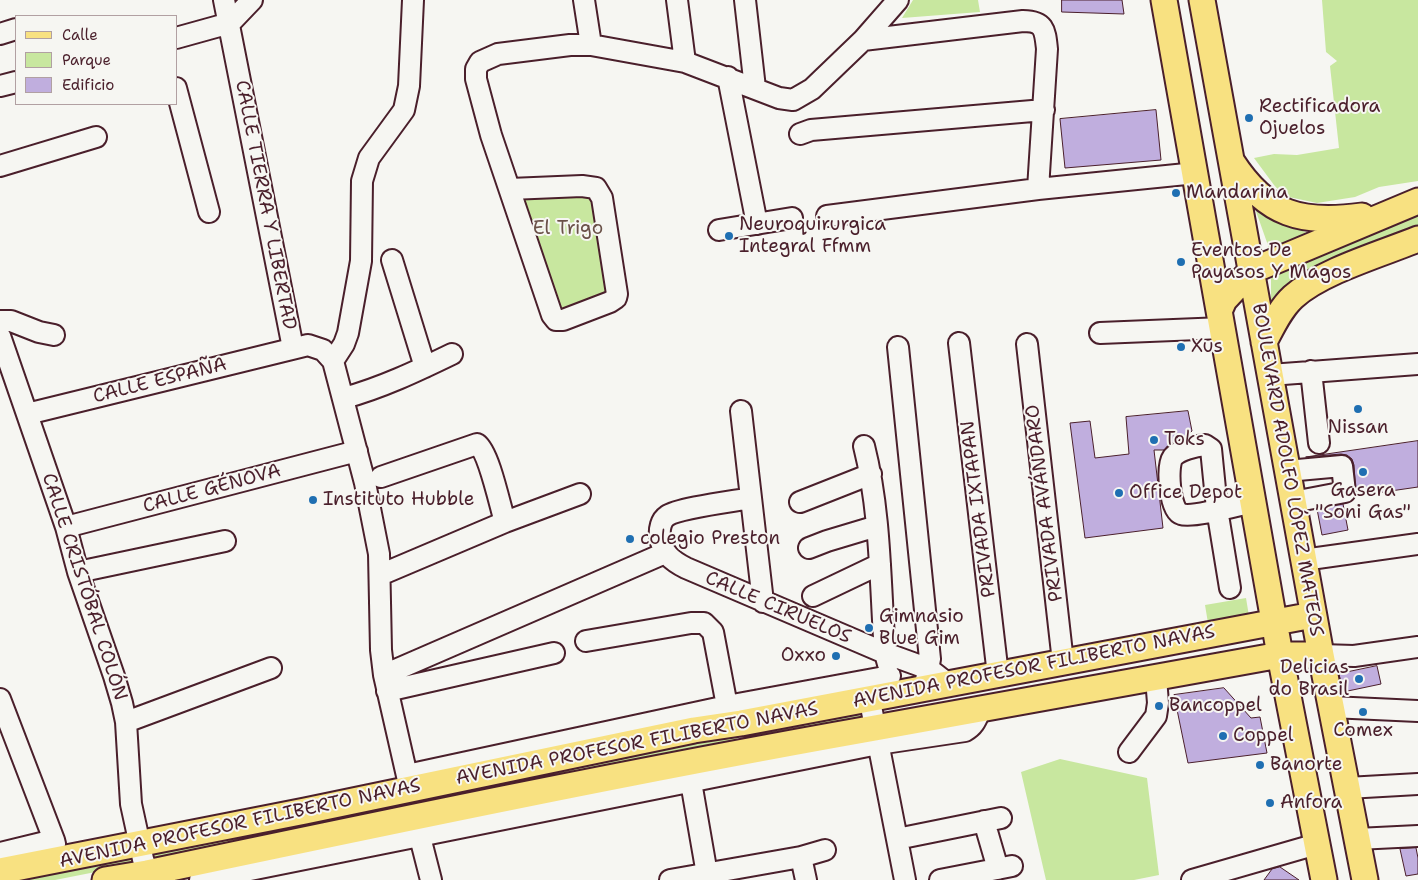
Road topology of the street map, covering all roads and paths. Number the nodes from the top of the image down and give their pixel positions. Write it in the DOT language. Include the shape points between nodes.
graph roads {
  1 [pos="224,0"];
  2 [pos="252,0"];
  3 [pos="413,0"];
  4 [pos="584,0"];
  5 [pos="677,0"];
  6 [pos="745,0"];
  7 [pos="898,0"];
  8 [pos="1164,0"];
  9 [pos="1202,0"];
  10 [pos="230,24"];
  11 [pos="15,29"];
  12 [pos="0,34"];
  13 [pos="178,37"];
  14 [pos="863,40"];
  15 [pos="591,45"];
  16 [pos="685,62"];
  17 [pos="728,78"];
  18 [pos="15,82"];
  19 [pos="0,86"];
  20 [pos="755,88"];
  21 [pos="178,96"];
  22 [pos="1044,110"];
  23 [pos="800,134"];
  24 [pos="96,137"];
  25 [pos="1231,160"];
  26 [pos="0,166"];
  27 [pos="1196,173"];
  28 [pos="510,189"];
  29 [pos="1038,189"];
  30 [pos="1418,202"];
  31 [pos="209,212"];
  32 [pos="1390,213"];
  33 [pos="827,216"];
  34 [pos="792,218"];
  35 [pos="757,224"];
  36 [pos="719,230"];
  37 [pos="1418,239"];
  38 [pos="392,260"];
  39 [pos="1251,271"];
  40 [pos="1221,318"];
  41 [pos="0,321"];
  42 [pos="1100,333"];
  43 [pos="54,335"];
  44 [pos="0,336"];
  45 [pos="1264,342"];
  46 [pos="959,343"];
  47 [pos="1027,344"];
  48 [pos="898,347"];
  49 [pos="293,348"];
  50 [pos="452,354"];
  51 [pos="333,361"];
  52 [pos="1418,364"];
  53 [pos="426,367"];
  54 [pos="1311,371"];
  55 [pos="1270,375"];
  56 [pos="344,398"];
  57 [pos="741,411"];
  58 [pos="27,414"];
  59 [pos="1319,443"];
  60 [pos="864,446"];
  61 [pos="356,451"];
  62 [pos="1287,471"];
  63 [pos="871,474"];
  64 [pos="381,477"];
  65 [pos="580,494"];
  66 [pos="751,498"];
  67 [pos="800,502"];
  68 [pos="1253,502"];
  69 [pos="1293,502"];
  70 [pos="505,522"];
  71 [pos="877,526"];
  72 [pos="66,527"];
  73 [pos="224,541"];
  74 [pos="809,548"];
  75 [pos="1416,549"];
  76 [pos="665,553"];
  77 [pos="1303,560"];
  78 [pos="880,564"];
  79 [pos="78,572"];
  80 [pos="380,575"];
  81 [pos="1230,588"];
  82 [pos="813,596"];
  83 [pos="763,602"];
  84 [pos="1313,614"];
  85 [pos="1274,621"];
  86 [pos="586,641"];
  87 [pos="1418,647"];
  88 [pos="554,653"];
  89 [pos="885,653"];
  90 [pos="1280,655"];
  91 [pos="1320,655"];
  92 [pos="1064,662"];
  93 [pos="271,668"];
  94 [pos="998,675"];
  95 [pos="1156,678"];
  96 [pos="933,680"];
  97 [pos="385,683"];
  98 [pos="880,687"];
  99 [pos="0,699"];
  100 [pos="1331,707"];
  101 [pos="1418,711"];
  102 [pos="734,714"];
  103 [pos="126,722"];
  104 [pos="877,736"];
  105 [pos="746,752"];
  106 [pos="1129,752"];
  107 [pos="408,782"];
  108 [pos="691,782"];
  109 [pos="1418,784"];
  110 [pos="1347,788"];
  111 [pos="1418,836"];
  112 [pos="420,837"];
  113 [pos="1357,838"];
  114 [pos="897,839"];
  115 [pos="139,844"];
  116 [pos="1317,844"];
  117 [pos="51,849"];
  118 [pos="826,850"];
  119 [pos="0,853"];
  120 [pos="801,857"];
  121 [pos="0,872"];
  122 [pos="148,876"];
  123 [pos="707,877"];
  124 [pos="105,880"];
  125 [pos="200,880"];
  126 [pos="431,880"];
  127 [pos="670,880"];
  128 [pos="806,880"];
  129 [pos="905,880"];
  130 [pos="940,880"];
  131 [pos="1192,880"];
  132 [pos="1324,880"];
  133 [pos="1365,880"];
  1 -- 10 [label="street, CALLE TIERRA Y LIBERTAD"];
  2 -- 10 [label="street"];
  3 -- 51 [label="street" via="406,102 404,110 365,168 361,261 352,316 344,344"];
  4 -- 15 [label="street"];
  5 -- 16 [label="street"];
  6 -- 20 [label="street"];
  7 -- 14 [label="street"];
  8 -- 27 [label="main road, BOULEVARD ADOLFO LÓPEZ MATEOS"];
  9 -- 25 [label="main road, BOULEVARD ADOLFO LÓPEZ MATEOS"];
  10 -- 13 [label="street"];
  10 -- 49 [label="street, CALLE TIERRA Y LIBERTAD"];
  11 -- 12 [label="street"];
  14 -- 20 [label="street" via="812,89 793,100"];
  14 -- 22 [label="street" via="1035,22 1042,26 1047,50"];
  15 -- 16 [label="street"];
  15 -- 28 [label="street" via="498,54 480,62 476,69 491,135"];
  16 -- 17 [label="street"];
  17 -- 20 [label="street"];
  17 -- 35 [label="street"];
  18 -- 19 [label="street"];
  21 -- 31 [label="street"];
  22 -- 23 [label="street" via="811,130"];
  22 -- 29 [label="street"];
  24 -- 26 [label="street"];
  25 -- 32 [label="main road" via="1264,199 1283,212 1335,220"];
  25 -- 39 [label="main road, BOULEVARD ADOLFO LÓPEZ MATEOS"];
  27 -- 29 [label="street"];
  27 -- 40 [label="main road, BOULEVARD ADOLFO LÓPEZ MATEOS"];
  28 -- 28 [label="street" via="596,188 602,198 617,294 614,299 556,320 549,309"];
  29 -- 33 [label="street"];
  30 -- 32 [label="main road"];
  32 -- 39 [label="main road"];
  34 -- 35 [label="street"];
  35 -- 36 [label="street"];
  37 -- 45 [label="main road" via="1327,275 1308,286 1283,309"];
  38 -- 53 [label="street"];
  39 -- 40 [label="main road" via="1224,300"];
  39 -- 45 [label="main road, BOULEVARD ADOLFO LÓPEZ MATEOS"];
  40 -- 42 [label="street"];
  40 -- 68 [label="main road, BOULEVARD ADOLFO LÓPEZ MATEOS"];
  41 -- 43 [label="street" via="11,321"];
  44 -- 58 [label="street, CALLE CRISTÓBAL COLÓN"];
  45 -- 55 [label="main road, BOULEVARD ADOLFO LÓPEZ MATEOS"];
  46 -- 94 [label="street, PRIVADA IXTAPAN"];
  47 -- 92 [label="street, PRIVADA AVÁNDARO"];
  48 -- 96 [label="street"];
  49 -- 51 [label="street, CALLE TIERRA Y LIBERTAD" via="318,347"];
  49 -- 58 [label="street, CALLE ESPAÑA"];
  50 -- 53 [label="street"];
  51 -- 56 [label="street"];
  52 -- 54 [label="street"];
  53 -- 56 [label="street"];
  54 -- 55 [label="street"];
  54 -- 59 [label="street"];
  55 -- 62 [label="main road, BOULEVARD ADOLFO LÓPEZ MATEOS"];
  56 -- 61 [label="street"];
  57 -- 66 [label="street"];
  58 -- 72 [label="street, CALLE CRISTÓBAL COLÓN"];
  60 -- 63 [label="street"];
  61 -- 72 [label="street, CALLE GÉNOVA"];
  61 -- 80 [label="street" via="379,554"];
  62 -- 69 [label="main road, BOULEVARD ADOLFO LÓPEZ MATEOS"];
  62 -- 69 [label="street" via="1342,466 1345,492"];
  63 -- 67 [label="street"];
  63 -- 71 [label="street"];
  64 -- 70 [label="street" via="478,444 486,457"];
  65 -- 70 [label="street"];
  66 -- 76 [label="street" via="666,516 659,534"];
  66 -- 83 [label="street"];
  68 -- 81 [label="street" via="1217,510"];
  68 -- 85 [label="main road, BOULEVARD ADOLFO LÓPEZ MATEOS"];
  69 -- 77 [label="main road, BOULEVARD ADOLFO LÓPEZ MATEOS"];
  70 -- 80 [label="street"];
  71 -- 74 [label="street"];
  71 -- 78 [label="street"];
  72 -- 79 [label="street, CALLE CRISTÓBAL COLÓN"];
  73 -- 79 [label="street"];
  75 -- 77 [label="street"];
  76 -- 83 [label="street, CALLE CIRUELOS" via="686,568"];
  76 -- 97 [label="street"];
  77 -- 84 [label="main road, BOULEVARD ADOLFO LÓPEZ MATEOS"];
  78 -- 82 [label="street"];
  78 -- 89 [label="street"];
  79 -- 103 [label="street, CALLE CRISTÓBAL COLÓN" via="114,676"];
  80 -- 97 [label="street"];
  83 -- 89 [label="street, CALLE CIRUELOS"];
  84 -- 85 [label="main road, AVENIDA PROFESOR FILIBERTO NAVAS"];
  84 -- 91 [label="main road, BOULEVARD ADOLFO LÓPEZ MATEOS"];
  85 -- 90 [label="main road, BOULEVARD ADOLFO LÓPEZ MATEOS"];
  85 -- 92 [label="main road, AVENIDA PROFESOR FILIBERTO NAVAS"];
  86 -- 102 [label="street" via="704,623 713,632"];
  87 -- 91 [label="street" via="1354,656"];
  88 -- 97 [label="street"];
  89 -- 96 [label="street, CALLE CIRUELOS"];
  89 -- 98 [label="street"];
  90 -- 91 [label="main road, AVENIDA PROFESOR FILIBERTO NAVAS"];
  90 -- 95 [label="main road, AVENIDA PROFESOR FILIBERTO NAVAS"];
  90 -- 116 [label="main road, BOULEVARD ADOLFO LÓPEZ MATEOS"];
  91 -- 100 [label="main road, BOULEVARD ADOLFO LÓPEZ MATEOS"];
  92 -- 94 [label="main road, AVENIDA PROFESOR FILIBERTO NAVAS"];
  93 -- 103 [label="street"];
  94 -- 96 [label="main road, AVENIDA PROFESOR FILIBERTO NAVAS"];
  95 -- 104 [label="main road, AVENIDA PROFESOR FILIBERTO NAVAS" via="980,711"];
  95 -- 106 [label="street" via="1156,716"];
  96 -- 98 [label="main road, AVENIDA PROFESOR FILIBERTO NAVAS"];
  97 -- 107 [label="street"];
  98 -- 102 [label="main road, AVENIDA PROFESOR FILIBERTO NAVAS"];
  98 -- 104 [label="street"];
  99 -- 117 [label="street"];
  100 -- 101 [label="street"];
  100 -- 110 [label="main road, BOULEVARD ADOLFO LÓPEZ MATEOS"];
  102 -- 105 [label="street"];
  102 -- 107 [label="main road, AVENIDA PROFESOR FILIBERTO NAVAS" via="694,730"];
  103 -- 115 [label="street, CALLE CRISTÓBAL COLÓN" via="129,786"];
  104 -- 105 [label="main road, AVENIDA PROFESOR FILIBERTO NAVAS"];
  104 -- 108 [label="street"];
  104 -- 114 [label="street"];
  105 -- 122 [label="main road, AVENIDA PROFESOR FILIBERTO NAVAS" via="427,814"];
  107 -- 115 [label="main road, AVENIDA PROFESOR FILIBERTO NAVAS" via="305,812"];
  108 -- 112 [label="street"];
  108 -- 123 [label="street"];
  109 -- 110 [label="street"];
  110 -- 113 [label="main road, BOULEVARD ADOLFO LÓPEZ MATEOS"];
  111 -- 113 [label="street"];
  112 -- 125 [label="street"];
  112 -- 126 [label="street"];
  113 -- 133 [label="main road, BOULEVARD ADOLFO LÓPEZ MATEOS"];
  114 -- 129 [label="street"];
  114 -- 130 [label="street" via="992,820 1005,868"];
  115 -- 117 [label="main road, AVENIDA PROFESOR FILIBERTO NAVAS" via="83,856"];
  115 -- 122 [label="street, CALLE CRISTÓBAL COLÓN"];
  116 -- 131 [label="street"];
  116 -- 132 [label="main road, BOULEVARD ADOLFO LÓPEZ MATEOS"];
  117 -- 119 [label="street"];
  117 -- 121 [label="main road, AVENIDA PROFESOR FILIBERTO NAVAS"];
  118 -- 120 [label="street"];
  120 -- 123 [label="street"];
  120 -- 128 [label="street"];
  122 -- 124 [label="main road, AVENIDA PROFESOR FILIBERTO NAVAS"];
  123 -- 127 [label="street"];
}
